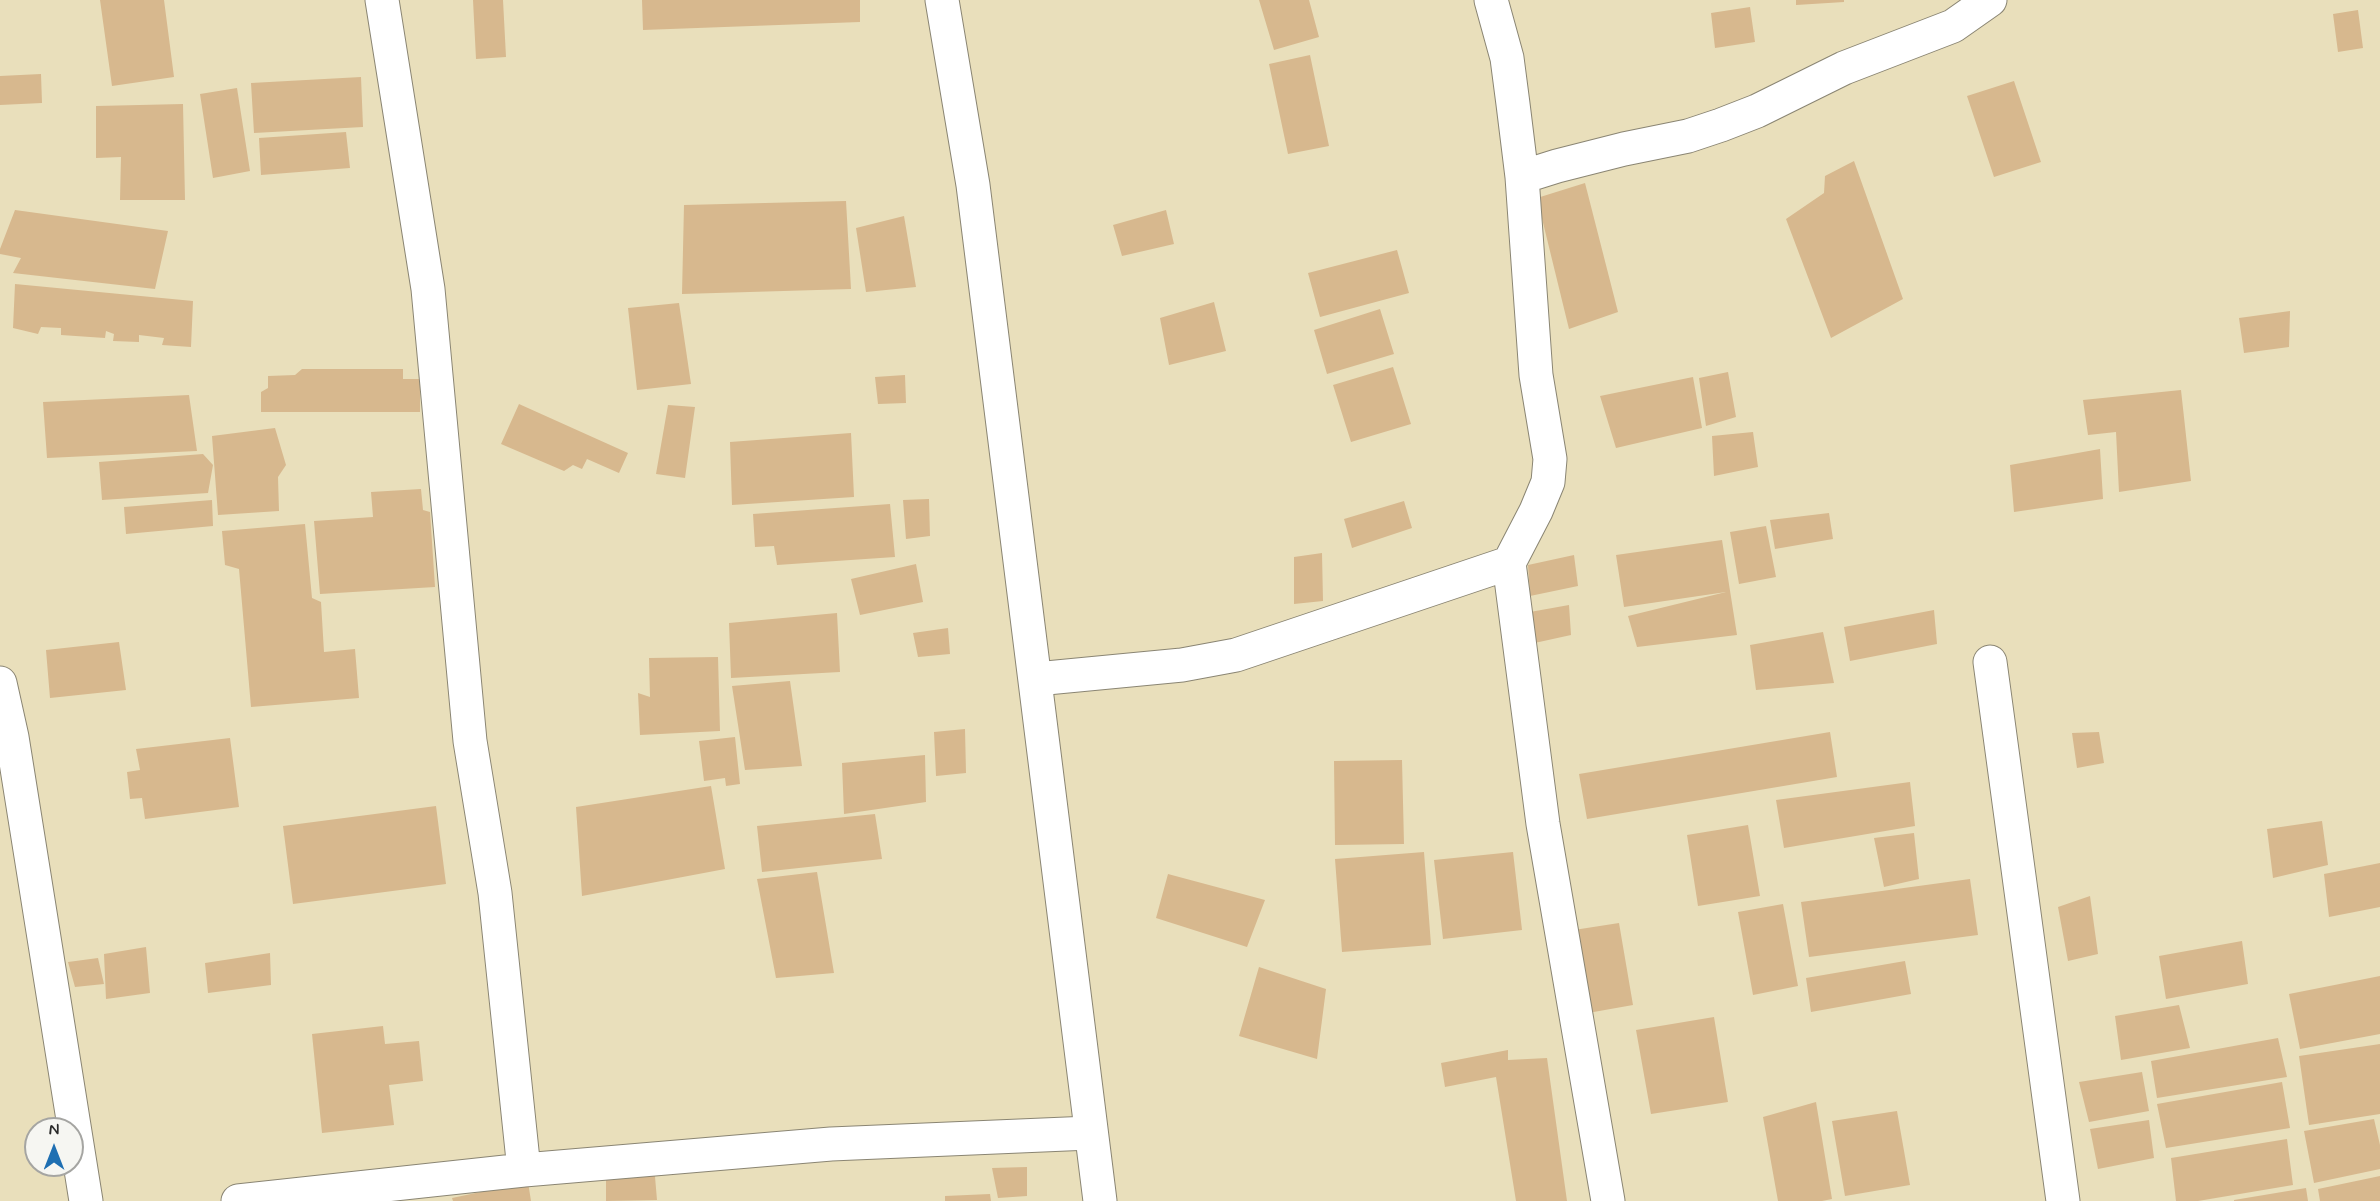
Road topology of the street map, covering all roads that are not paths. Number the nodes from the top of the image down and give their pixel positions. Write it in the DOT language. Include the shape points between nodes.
graph roads {
  1 [pos="382,0"];
  2 [pos="942,0"];
  3 [pos="1491,0"];
  4 [pos="1990,0"];
  5 [pos="1522,177"];
  6 [pos="1509,563"];
  7 [pos="1990,662"];
  8 [pos="1036,679"];
  9 [pos="0,683"];
  10 [pos="1090,1133"];
  11 [pos="524,1170"];
  12 [pos="87,1201"];
  13 [pos="238,1201"];
  14 [pos="1100,1201"];
  15 [pos="1608,1201"];
  16 [pos="2063,1201"];
  1 -- 11 [label="street" via="428,289 470,741 495,892"];
  2 -- 8 [label="street" via="973,185"];
  3 -- 5 [label="street" via="1507,58"];
  4 -- 5 [label="street" via="1953,26 1844,68 1721,125"];
  5 -- 6 [label="street" via="1536,375 1550,459 1548,482"];
  6 -- 8 [label="street" via="1236,655 1182,665"];
  6 -- 15 [label="street" via="1544,824"];
  7 -- 16 [label="street"];
  8 -- 10 [label="street"];
  9 -- 12 [label="street"];
  10 -- 11 [label="street" via="831,1144"];
  10 -- 14 [label="street"];
  11 -- 13 [label="street"];
}
